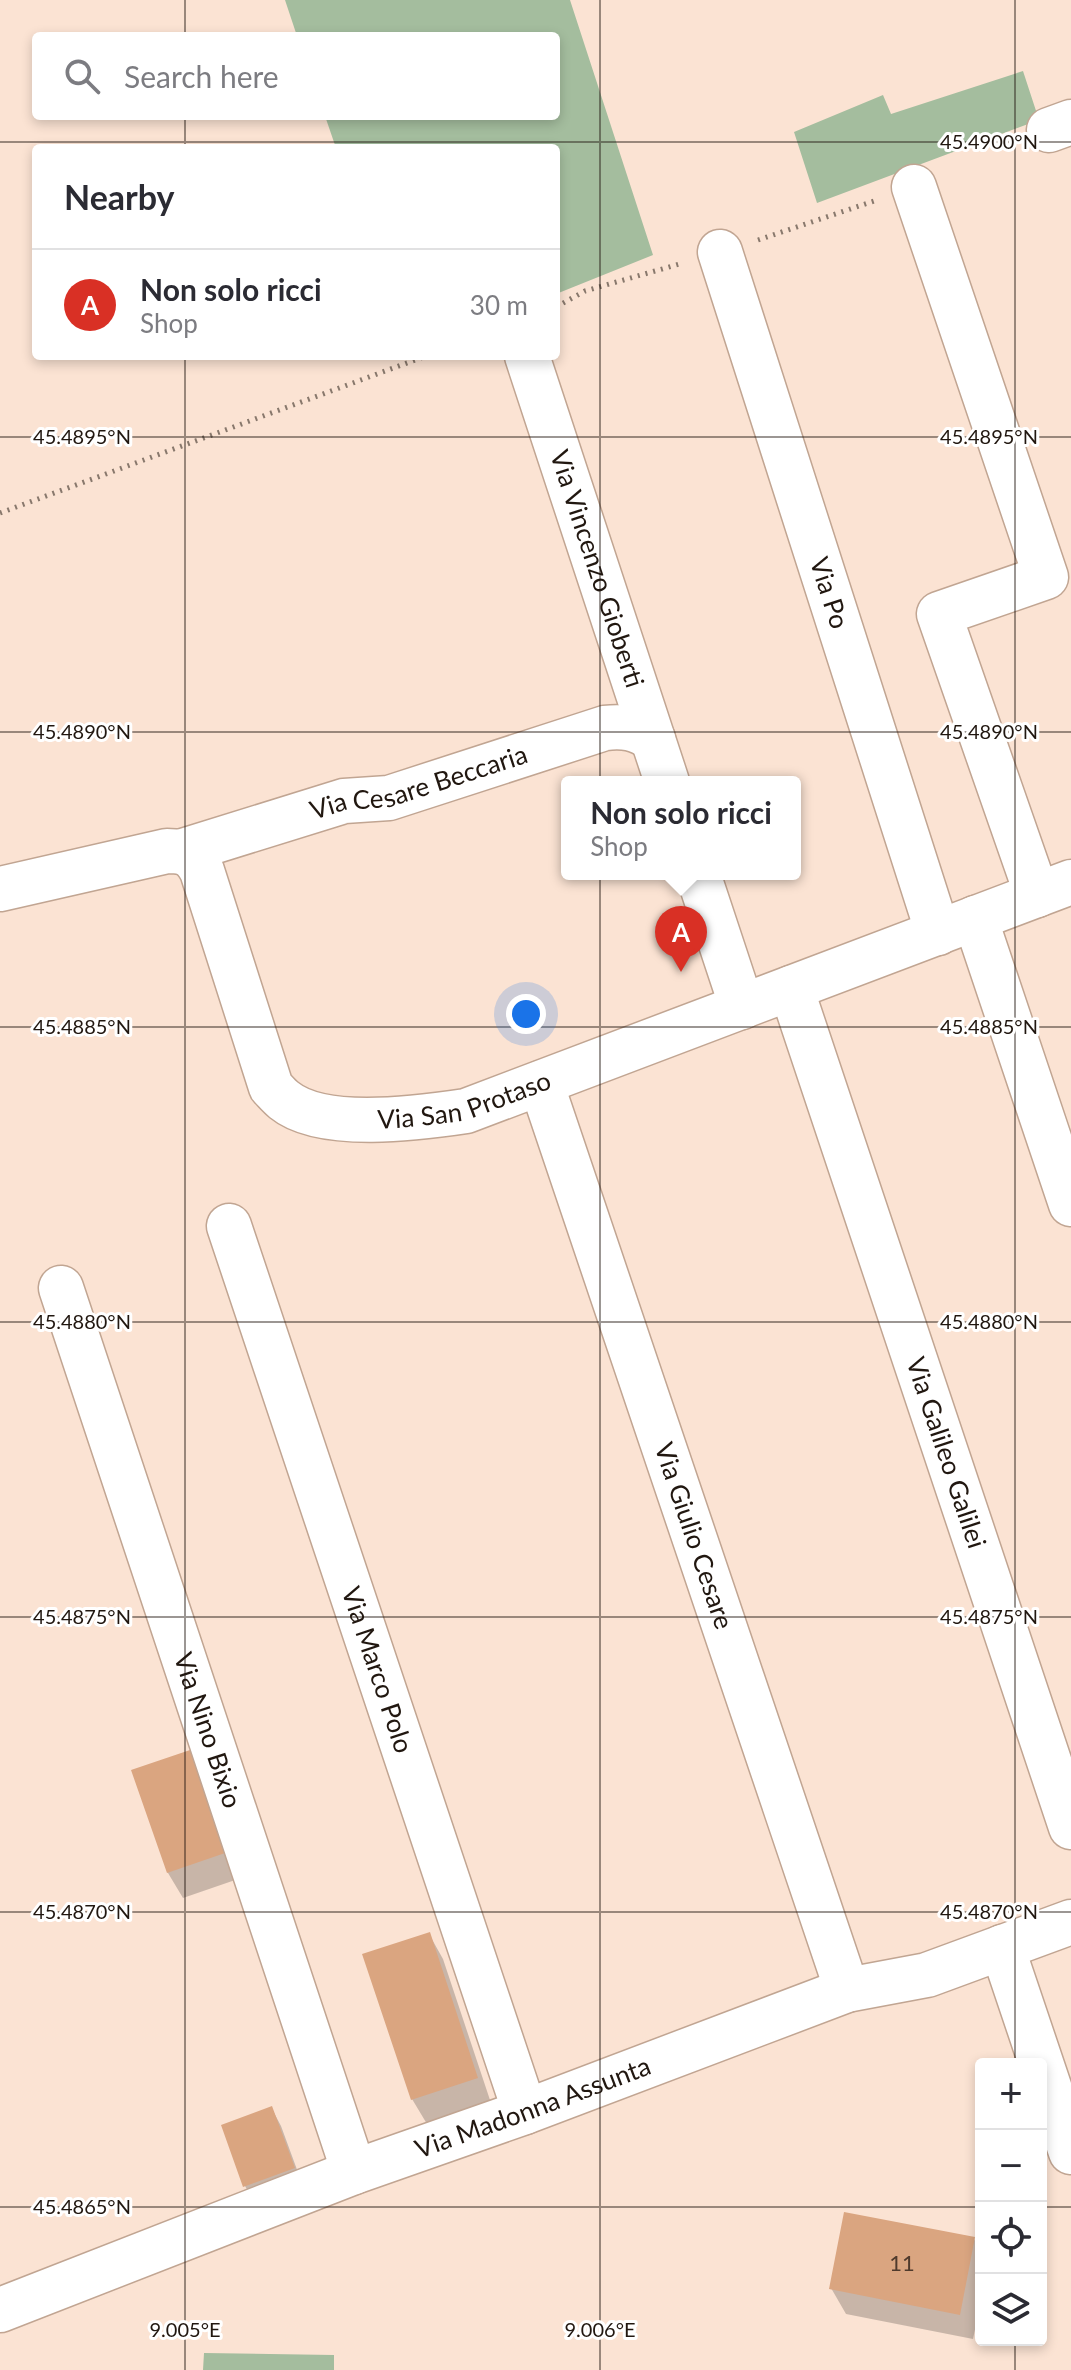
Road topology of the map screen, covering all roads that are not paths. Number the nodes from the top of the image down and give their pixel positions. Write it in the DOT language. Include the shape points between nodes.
graph roads {
  1 [pos="914,187"];
  2 [pos="720,252"];
  3 [pos="528,360"];
  4 [pos="653,739"];
  5 [pos="665,776"];
  6 [pos="183,851"];
  7 [pos="700,880"];
  8 [pos="0,889"];
  9 [pos="1054,889"];
  10 [pos="957,926"];
  11 [pos="791,988"];
  12 [pos="742,1007"];
  13 [pos="541,1083"];
  14 [pos="1071,1204"];
  15 [pos="229,1226"];
  16 [pos="61,1288"];
  17 [pos="1071,1827"];
  18 [pos="1071,1922"];
  19 [pos="1002,1947"];
  20 [pos="847,1990"];
  21 [pos="525,2112"];
  22 [pos="1071,2152"];
  23 [pos="354,2172"];
  24 [pos="0,2310"];
  1 -- 9 [label="street" via="1046,577 939,614"];
  2 -- 10 [label="street, Via Po"];
  3 -- 4 [label="street, Via Vincenzo Gioberti"];
  4 -- 5 [label="street, Via Vincenzo Gioberti"];
  4 -- 6 [label="street, Via Cesare Beccaria" via="625,726 605,728 389,798 344,801"];
  6 -- 8 [label="street"];
  6 -- 13 [label="street, Via San Protaso" via="202,871 271,1087 285,1102 319,1115 394,1120 466,1111"];
  7 -- 12 [label="street"];
  9 -- 10 [label="street, Via San Protaso"];
  10 -- 11 [label="street, Via San Protaso"];
  10 -- 14 [label="street, Via Po"];
  11 -- 12 [label="street, Via San Protaso"];
  11 -- 17 [label="street, Via Galileo Galilei"];
  12 -- 13 [label="street, Via San Protaso"];
  13 -- 20 [label="street, Via Giulio Cesare"];
  15 -- 21 [label="street, Via Marco Polo"];
  16 -- 23 [label="street, Via Nino Bixio"];
  18 -- 19 [label="street, Via Madonna Assunta"];
  19 -- 20 [label="street, Via Madonna Assunta" via="927,1975"];
  19 -- 22 [label="street"];
  20 -- 21 [label="street, Via Madonna Assunta"];
  21 -- 23 [label="street, Via Madonna Assunta"];
  23 -- 24 [label="street, Via Madonna Assunta"];
}
